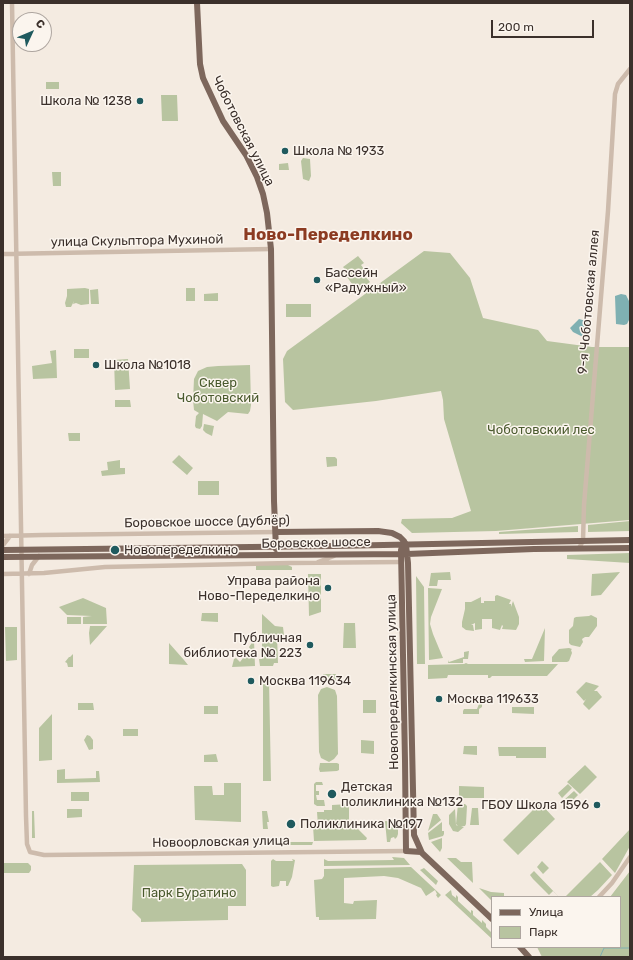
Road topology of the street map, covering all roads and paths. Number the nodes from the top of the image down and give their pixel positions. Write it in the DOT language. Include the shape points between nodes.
graph roads {
  1 [pos="12,3"];
  2 [pos="198,3"];
  3 [pos="630,69"];
  4 [pos="271,249"];
  5 [pos="3,254"];
  6 [pos="16,254"];
  7 [pos="276,532"];
  8 [pos="3,536"];
  9 [pos="10,536"];
  10 [pos="22,536"];
  11 [pos="630,540"];
  12 [pos="583,541"];
  13 [pos="3,545"];
  14 [pos="403,545"];
  15 [pos="276,546"];
  16 [pos="579,548"];
  17 [pos="630,548"];
  18 [pos="21,549"];
  19 [pos="3,550"];
  20 [pos="341,553"];
  21 [pos="404,553"];
  22 [pos="276,555"];
  23 [pos="22,556"];
  24 [pos="39,556"];
  25 [pos="3,557"];
  26 [pos="401,562"];
  27 [pos="290,563"];
  28 [pos="315,563"];
  29 [pos="3,574"];
  30 [pos="22,574"];
  31 [pos="30,574"];
  32 [pos="406,851"];
  33 [pos="421,852"];
  34 [pos="630,857"];
  35 [pos="600,896"];
  36 [pos="491,918"];
  37 [pos="522,948"];
  38 [pos="530,957"];
  1 -- 6 [label="street"];
  2 -- 4 [label="main road, Чоботовская улица" via="200,64 203,78 223,121 246,155 257,177 267,213"];
  3 -- 12 [label="street, 9-я Чоботовская аллея" via="618,84 615,94"];
  4 -- 6 [label="street, улица Скульптора Мухиной"];
  4 -- 7 [label="main road, Чоботовская улица"];
  5 -- 6 [label="street, улица Скульптора Мухиной"];
  6 -- 10 [label="street"];
  7 -- 10 [label="street, Боровское шоссе (дублёр)"];
  7 -- 14 [label="main road, Боровское шоссе (дублёр)" via="378,531 400,537"];
  7 -- 15 [label="main road, Чоботовская улица"];
  8 -- 9 [label="street, Боровское шоссе (дублёр)"];
  9 -- 10 [label="street, Боровское шоссе (дублёр)"];
  9 -- 13 [label="street"];
  10 -- 18 [label="street"];
  11 -- 12 [label="main road, Боровское шоссе"];
  12 -- 14 [label="main road, Боровское шоссе"];
  12 -- 16 [label="street"];
  14 -- 15 [label="main road, Боровское шоссе"];
  14 -- 21 [label="main road, Новопеределкинская улица"];
  15 -- 18 [label="main road, Боровское шоссе"];
  15 -- 22 [label="main road, Чоботовская улица"];
  16 -- 17 [label="main road, Боровское шоссе"];
  16 -- 21 [label="main road, Боровское шоссе"];
  18 -- 19 [label="main road, Боровское шоссе"];
  18 -- 23 [label="street"];
  20 -- 21 [label="main road, Боровское шоссе"];
  20 -- 22 [label="main road, Боровское шоссе"];
  20 -- 28 [label="street"];
  21 -- 26 [label="main road, Новопеределкинская улица"];
  21 -- 33 [label="main road, Новопеределкинская улица" via="413,828"];
  22 -- 24 [label="main road, Боровское шоссе"];
  22 -- 27 [label="street"];
  23 -- 24 [label="main road, Боровское шоссе"];
  23 -- 25 [label="main road, Боровское шоссе"];
  23 -- 30 [label="street"];
  24 -- 31 [label="street" via="32,565"];
  26 -- 28 [label="street"];
  26 -- 32 [label="main road, Новопеределкинская улица"];
  27 -- 28 [label="street"];
  27 -- 31 [label="street" via="105,567"];
  29 -- 30 [label="street"];
  30 -- 31 [label="street"];
  30 -- 32 [label="street, Новоорловская улица" via="26,816 30,852 37,854"];
  32 -- 33 [label="main road"];
  33 -- 36 [label="main road, Новопеределкинская улица"];
  34 -- 35 [label="street"];
  37 -- 38 [label="main road"];
}
